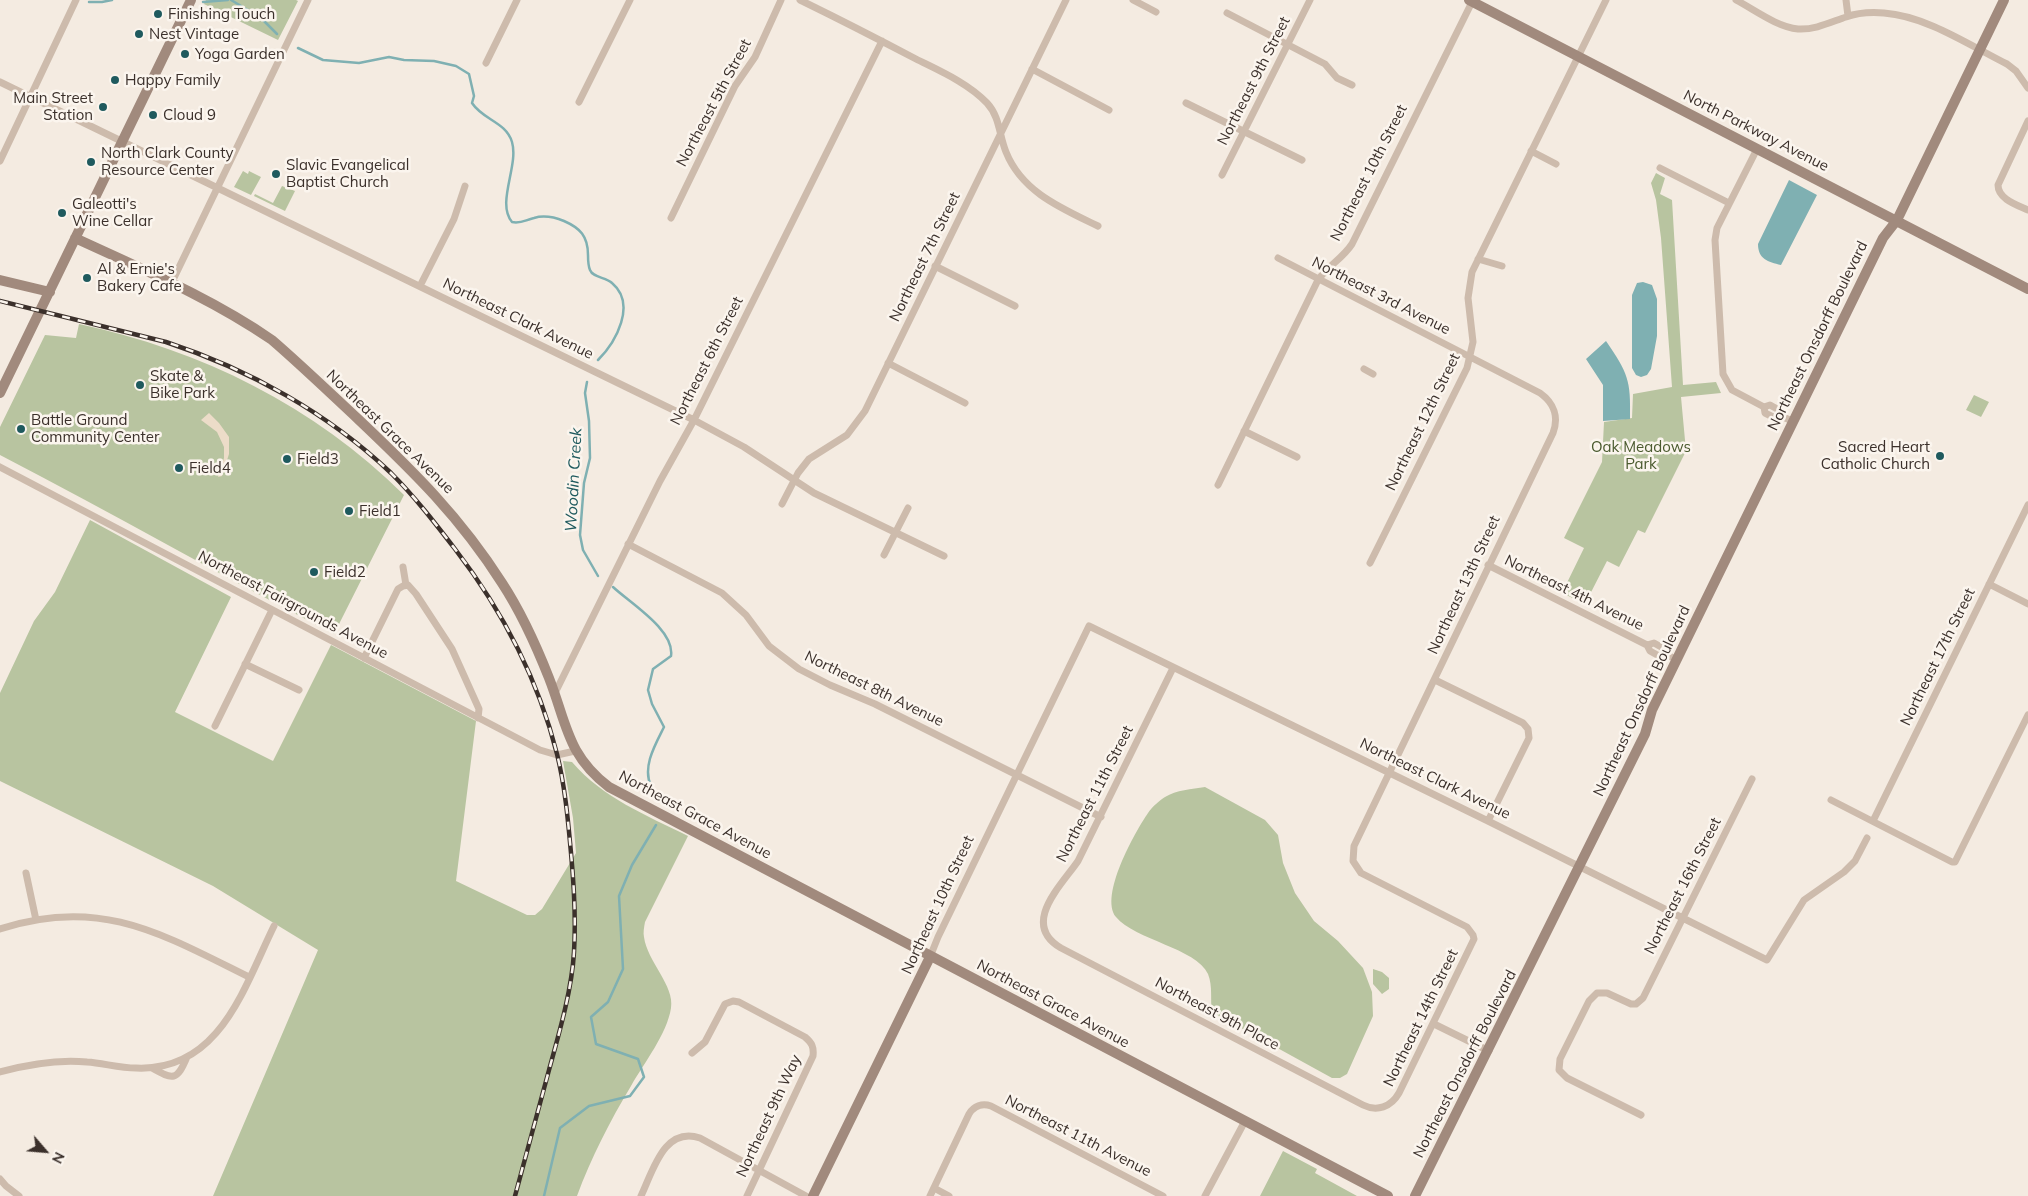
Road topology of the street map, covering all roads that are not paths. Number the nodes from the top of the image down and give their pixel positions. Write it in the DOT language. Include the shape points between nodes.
graph roads {
  1 [pos="76,0"];
  2 [pos="191,0"];
  3 [pos="308,0"];
  4 [pos="517,0"];
  5 [pos="630,0"];
  6 [pos="781,0"];
  7 [pos="800,0"];
  8 [pos="1066,0"];
  9 [pos="1133,0"];
  10 [pos="1310,0"];
  11 [pos="1606,0"];
  12 [pos="1736,0"];
  13 [pos="1846,0"];
  14 [pos="2004,0"];
  15 [pos="1471,1"];
  16 [pos="1156,12"];
  17 [pos="1227,13"];
  18 [pos="1848,16"];
  19 [pos="882,41"];
  20 [pos="1288,44"];
  21 [pos="1979,50"];
  22 [pos="1578,56"];
  23 [pos="486,63"];
  24 [pos="1032,69"];
  25 [pos="0,82"];
  26 [pos="1352,85"];
  27 [pos="2028,88"];
  28 [pos="31,98"];
  29 [pos="579,102"];
  30 [pos="1186,103"];
  31 [pos="1109,110"];
  32 [pos="2028,122"];
  33 [pos="1244,132"];
  34 [pos="1001,134"];
  35 [pos="122,142"];
  36 [pos="1757,149"];
  37 [pos="1531,151"];
  38 [pos="1302,160"];
  39 [pos="0,161"];
  40 [pos="1556,164"];
  41 [pos="1660,168"];
  42 [pos="1222,175"];
  43 [pos="465,186"];
  44 [pos="217,187"];
  45 [pos="1728,203"];
  46 [pos="2028,210"];
  47 [pos="671,218"];
  48 [pos="1897,220"];
  49 [pos="1098,226"];
  50 [pos="76,238"];
  51 [pos="1278,258"];
  52 [pos="1478,259"];
  53 [pos="935,266"];
  54 [pos="1502,266"];
  55 [pos="0,280"];
  56 [pos="1318,280"];
  57 [pos="171,284"];
  58 [pos="420,286"];
  59 [pos="2028,289"];
  60 [pos="50,292"];
  61 [pos="1015,306"];
  62 [pos="1471,357"];
  63 [pos="888,363"];
  64 [pos="1364,369"];
  65 [pos="1373,374"];
  66 [pos="0,394"];
  67 [pos="965,403"];
  68 [pos="694,420"];
  69 [pos="1792,421"];
  70 [pos="1244,431"];
  71 [pos="1297,457"];
  72 [pos="0,467"];
  73 [pos="794,481"];
  74 [pos="1218,485"];
  75 [pos="782,504"];
  76 [pos="2028,505"];
  77 [pos="908,508"];
  78 [pos="896,532"];
  79 [pos="628,544"];
  80 [pos="884,555"];
  81 [pos="944,556"];
  82 [pos="1370,563"];
  83 [pos="1488,565"];
  84 [pos="403,567"];
  85 [pos="1989,584"];
  86 [pos="406,585"];
  87 [pos="2028,604"];
  88 [pos="272,610"];
  89 [pos="1089,626"];
  90 [pos="364,658"];
  91 [pos="1677,660"];
  92 [pos="246,664"];
  93 [pos="1173,668"];
  94 [pos="1435,680"];
  95 [pos="299,690"];
  96 [pos="555,693"];
  97 [pos="2028,715"];
  98 [pos="478,718"];
  99 [pos="215,726"];
  100 [pos="575,751"];
  101 [pos="1389,772"];
  102 [pos="1016,775"];
  103 [pos="1752,779"];
  104 [pos="1831,800"];
  105 [pos="1101,817"];
  106 [pos="1488,820"];
  107 [pos="1873,821"];
  108 [pos="1868,838"];
  109 [pos="1580,866"];
  110 [pos="26,873"];
  111 [pos="1682,917"];
  112 [pos="36,920"];
  113 [pos="274,926"];
  114 [pos="0,929"];
  115 [pos="1045,932"];
  116 [pos="1473,934"];
  117 [pos="930,957"];
  118 [pos="249,977"];
  119 [pos="1434,1024"];
  120 [pos="1488,1051"];
  121 [pos="692,1053"];
  122 [pos="187,1057"];
  123 [pos="151,1068"];
  124 [pos="0,1072"];
  125 [pos="1383,1108"];
  126 [pos="1642,1115"];
  127 [pos="1245,1121"];
  128 [pos="760,1170"];
  129 [pos="0,1179"];
  130 [pos="934,1188"];
  131 [pos="3,1189"];
  132 [pos="19,1196"];
  133 [pos="641,1196"];
  134 [pos="747,1196"];
  135 [pos="806,1196"];
  136 [pos="813,1196"];
  137 [pos="930,1196"];
  138 [pos="949,1196"];
  139 [pos="1163,1196"];
  140 [pos="1206,1196"];
  141 [pos="1388,1196"];
  142 [pos="1416,1196"];
  1 -- 28 [label="street"];
  2 -- 35 [label="street"];
  3 -- 44 [label="street"];
  4 -- 23 [label="street"];
  5 -- 29 [label="street"];
  6 -- 47 [label="street, Northeast 5th Street"];
  7 -- 19 [label="street"];
  8 -- 24 [label="street, Northeast 7th Street"];
  9 -- 16 [label="street"];
  10 -- 20 [label="street, Northeast 9th Street"];
  11 -- 22 [label="street, Northeast 12th Street"];
  12 -- 18 [label="street" via="1797,28 1809,29"];
  13 -- 18 [label="street"];
  14 -- 21 [label="street, Northeast Onsdorff Boulevard"];
  15 -- 22 [label="street, North Parkway Avenue"];
  15 -- 56 [label="street, Northeast 10th Street" via="1352,244 1346,254"];
  17 -- 20 [label="street"];
  18 -- 21 [label="street" via="1882,12 1908,17"];
  19 -- 34 [label="street" via="974,91 993,110"];
  19 -- 68 [label="street, Northeast 6th Street"];
  20 -- 26 [label="street" via="1326,64 1337,78"];
  20 -- 33 [label="street, Northeast 9th Street"];
  21 -- 27 [label="street" via="2007,64"];
  21 -- 48 [label="street, Northeast Onsdorff Boulevard"];
  22 -- 36 [label="street, North Parkway Avenue"];
  22 -- 37 [label="street, Northeast 12th Street"];
  24 -- 31 [label="street"];
  24 -- 34 [label="street, Northeast 7th Street"];
  25 -- 28 [label="street, Northeast Clark Avenue"];
  28 -- 35 [label="street, Northeast Clark Avenue"];
  28 -- 39 [label="street"];
  30 -- 33 [label="street"];
  32 -- 46 [label="street" via="2000,179 1998,191"];
  33 -- 38 [label="street"];
  33 -- 42 [label="street, Northeast 9th Street"];
  34 -- 49 [label="street" via="1011,163 1032,189"];
  34 -- 53 [label="street, Northeast 7th Street"];
  35 -- 44 [label="street, Northeast Clark Avenue"];
  35 -- 50 [label="street"];
  36 -- 45 [label="street"];
  36 -- 48 [label="street, North Parkway Avenue"];
  37 -- 40 [label="street"];
  37 -- 52 [label="street, Northeast 12th Street"];
  41 -- 45 [label="street"];
  43 -- 58 [label="street" via="454,219"];
  44 -- 57 [label="street"];
  44 -- 58 [label="street, Northeast Clark Avenue"];
  45 -- 69 [label="street" via="1715,240 1723,374 1732,390 1764,407 1765,413"];
  48 -- 59 [label="street, North Parkway Avenue"];
  48 -- 69 [label="street, Northeast Onsdorff Boulevard" via="1883,238"];
  50 -- 57 [label="street, Northeast Grace Avenue"];
  50 -- 60 [label="street"];
  51 -- 56 [label="street, Northeast 3rd Avenue"];
  52 -- 54 [label="street"];
  52 -- 62 [label="street, Northeast 12th Street" via="1468,289 1473,333"];
  53 -- 61 [label="street"];
  53 -- 63 [label="street, Northeast 7th Street"];
  55 -- 60 [label="street"];
  56 -- 62 [label="street, Northeast 3rd Avenue"];
  56 -- 70 [label="street, Northeast 10th Street"];
  57 -- 96 [label="street, Northeast Grace Avenue" via="246,322 272,340 434,493 463,527 503,584 526,625"];
  58 -- 68 [label="street, Northeast Clark Avenue"];
  60 -- 66 [label="street"];
  62 -- 82 [label="street, Northeast 12th Street"];
  62 -- 83 [label="street, Northeast 13th Street" via="1544,396 1554,408 1556,418 1553,433"];
  63 -- 67 [label="street"];
  63 -- 73 [label="street, Northeast 7th Street" via="853,429 816,452"];
  64 -- 65 [label="street"];
  68 -- 73 [label="street, Northeast Clark Avenue" via="744,447"];
  68 -- 79 [label="street, Northeast 6th Street"];
  69 -- 91 [label="street, Northeast Onsdorff Boulevard"];
  70 -- 71 [label="street"];
  70 -- 74 [label="street, Northeast 10th Street"];
  72 -- 88 [label="street, Northeast Fairgrounds Avenue"];
  73 -- 75 [label="street, Northeast 7th Street"];
  73 -- 78 [label="street, Northeast Clark Avenue"];
  76 -- 85 [label="street, Northeast 17th Street"];
  77 -- 78 [label="street"];
  78 -- 80 [label="street"];
  78 -- 81 [label="street, Northeast Clark Avenue"];
  79 -- 96 [label="street, Northeast 6th Street"];
  79 -- 102 [label="street, Northeast 8th Avenue" via="722,593 746,615 769,646 799,669"];
  83 -- 91 [label="street, Northeast 4th Avenue" via="1647,644 1650,651 1659,656 1666,654"];
  83 -- 94 [label="street, Northeast 13th Street"];
  84 -- 86 [label="street"];
  85 -- 87 [label="street"];
  85 -- 107 [label="street, Northeast 17th Street"];
  86 -- 90 [label="street" via="398,589"];
  86 -- 98 [label="street" via="413,589 452,649 479,709"];
  88 -- 90 [label="street, Northeast Fairgrounds Avenue"];
  88 -- 92 [label="street"];
  89 -- 93 [label="street, Northeast Clark Avenue"];
  89 -- 102 [label="street, Northeast 10th Street"];
  90 -- 98 [label="street, Northeast Fairgrounds Avenue"];
  91 -- 109 [label="street, Northeast Onsdorff Boulevard" via="1652,710 1645,734"];
  92 -- 95 [label="street"];
  92 -- 99 [label="street"];
  93 -- 101 [label="street, Northeast Clark Avenue"];
  93 -- 105 [label="street, Northeast 11th Street"];
  94 -- 101 [label="street, Northeast 13th Street"];
  94 -- 106 [label="street" via="1523,723 1528,729 1528,738"];
  96 -- 100 [label="street, Northeast Grace Avenue"];
  97 -- 107 [label="street" via="1955,862"];
  98 -- 100 [label="street, Northeast Fairgrounds Avenue" via="540,750 557,755"];
  100 -- 117 [label="street, Northeast Grace Avenue" via="584,765 609,788"];
  101 -- 106 [label="street, Northeast Clark Avenue"];
  101 -- 116 [label="street, Northeast 13th Street" via="1356,839 1353,861 1360,873 1467,927"];
  102 -- 105 [label="street, Northeast 8th Avenue"];
  102 -- 117 [label="street, Northeast 10th Street"];
  103 -- 111 [label="street, Northeast 16th Street"];
  104 -- 107 [label="street"];
  105 -- 115 [label="street, Northeast 11th Street" via="1078,861 1045,910"];
  106 -- 109 [label="street, Northeast Clark Avenue"];
  108 -- 111 [label="street, Northeast Clark Avenue" via="1850,866 1804,900 1767,960"];
  109 -- 111 [label="street, Northeast Clark Avenue"];
  109 -- 120 [label="street, Northeast Onsdorff Boulevard"];
  110 -- 112 [label="street"];
  111 -- 126 [label="street, Northeast 16th Street" via="1643,998 1636,1004 1597,993 1589,1001 1560,1059 1559,1070 1567,1078"];
  112 -- 114 [label="street"];
  112 -- 118 [label="street" via="75,917 126,923 165,936"];
  113 -- 118 [label="street"];
  115 -- 125 [label="street, Northeast 9th Place" via="1071,954 1363,1105 1372,1109"];
  116 -- 119 [label="street, Northeast 14th Street" via="1473,944"];
  117 -- 127 [label="street, Northeast Grace Avenue"];
  117 -- 136 [label="street, Northeast 10th Street"];
  118 -- 122 [label="street" via="220,1030"];
  119 -- 120 [label="street"];
  119 -- 125 [label="street, Northeast 14th Street" via="1396,1098"];
  120 -- 142 [label="street, Northeast Onsdorff Boulevard"];
  121 -- 128 [label="street, Northeast 9th Way" via="705,1042 725,1004 733,1001 811,1042 813,1056"];
  122 -- 123 [label="street"];
  122 -- 123 [label="street" via="176,1076 168,1077"];
  123 -- 124 [label="street" via="56,1062"];
  127 -- 140 [label="street"];
  127 -- 141 [label="street, Northeast Grace Avenue"];
  128 -- 133 [label="street" via="700,1138 680,1137 665,1147"];
  128 -- 134 [label="street, Northeast 9th Way"];
  128 -- 135 [label="street"];
  129 -- 131 [label="street"];
  130 -- 137 [label="street"];
  130 -- 138 [label="street"];
  130 -- 139 [label="street, Northeast 11th Avenue" via="969,1114 978,1105 991,1106"];
  131 -- 132 [label="street"];
}
